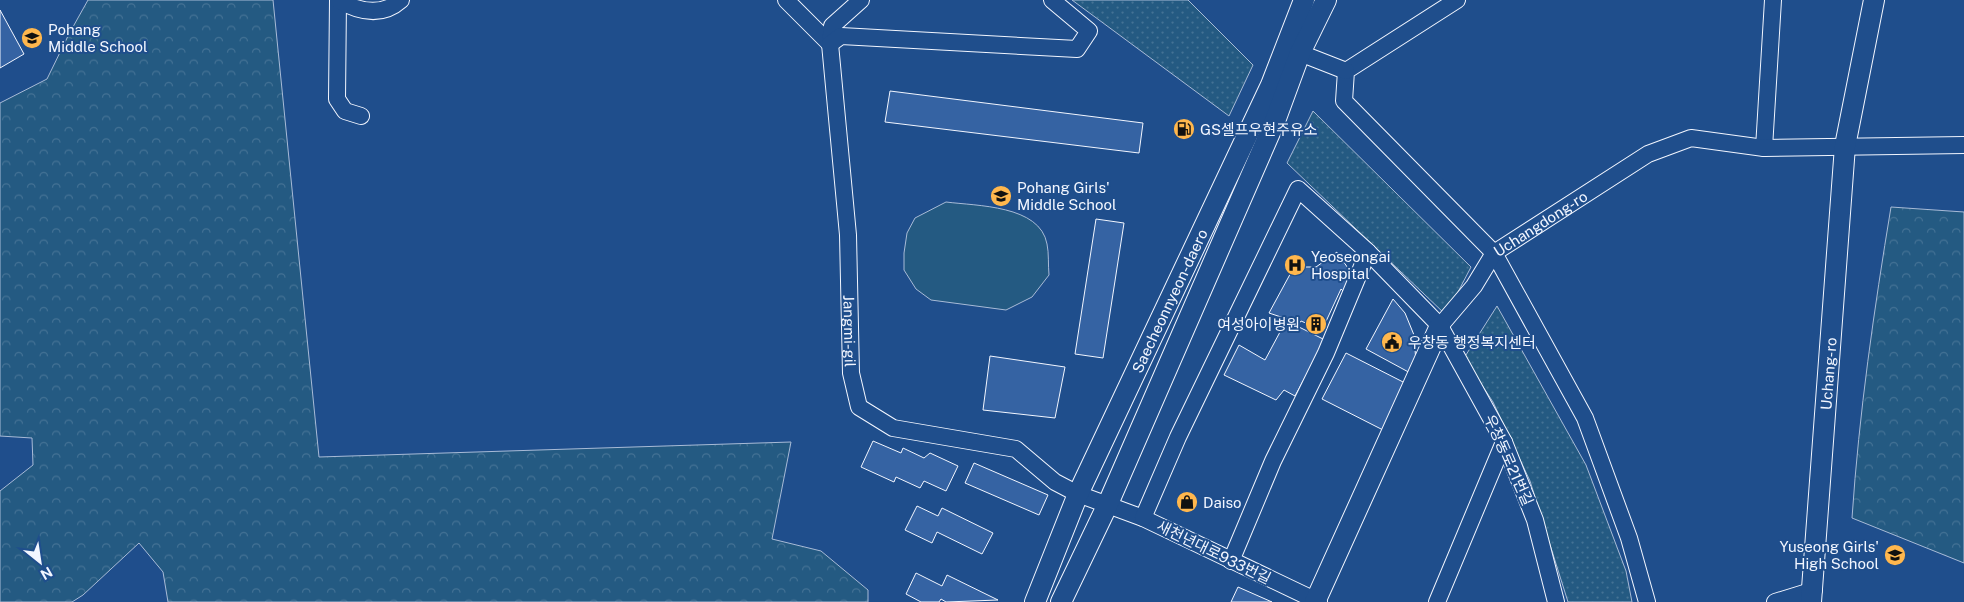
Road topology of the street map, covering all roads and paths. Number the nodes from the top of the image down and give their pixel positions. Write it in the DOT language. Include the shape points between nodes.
graph roads {
  1 [pos="338,0"];
  2 [pos="401,0"];
  3 [pos="786,0"];
  4 [pos="861,0"];
  5 [pos="1052,0"];
  6 [pos="1304,0"];
  7 [pos="1326,0"];
  8 [pos="1457,0"];
  9 [pos="1773,0"];
  10 [pos="1874,0"];
  11 [pos="830,44"];
  12 [pos="1300,53"];
  13 [pos="1346,72"];
  14 [pos="361,116"];
  15 [pos="1964,145"];
  16 [pos="1845,146"];
  17 [pos="1764,148"];
  18 [pos="1368,252"];
  19 [pos="1494,253"];
  20 [pos="1440,326"];
  21 [pos="1504,442"];
  22 [pos="1078,494"];
  23 [pos="1107,506"];
  24 [pos="1143,518"];
  25 [pos="1231,561"];
  26 [pos="1813,596"];
  27 [pos="1316,601"];
  28 [pos="1036,602"];
  29 [pos="1061,602"];
  30 [pos="1437,602"];
  31 [pos="1556,602"];
  32 [pos="1647,602"];
  33 [pos="1775,602"];
  1 -- 2 [label="street" via="356,10 380,11 394,7"];
  1 -- 14 [label="street" via="337,99 345,111"];
  3 -- 11 [label="street"];
  4 -- 11 [label="street" via="832,26"];
  5 -- 11 [label="street" via="1089,31 1077,49 841,36"];
  6 -- 22 [label="main road, Saecheonnyeon-daero" via="1271,85"];
  7 -- 12 [label="main road, Saecheonnyeon-daero"];
  8 -- 13 [label="street"];
  9 -- 17 [label="street"];
  10 -- 16 [label="main road, Uchang-ro"];
  11 -- 22 [label="street, Jangmi-gil" via="848,235 851,373 859,407 893,428 1016,449 1056,482"];
  12 -- 13 [label="street"];
  12 -- 23 [label="main road, Saecheonnyeon-daero" via="1275,120"];
  13 -- 19 [label="street" via="1344,101"];
  15 -- 16 [label="street, Uchangdong-ro"];
  16 -- 17 [label="street, Uchangdong-ro"];
  16 -- 26 [label="main road, Uchang-ro"];
  17 -- 19 [label="street, Uchangdong-ro" via="1691,138 1648,154"];
  18 -- 20 [label="street, 우창동로21번길"];
  18 -- 24 [label="street, 우창동로21번길" via="1298,190 1178,437"];
  18 -- 25 [label="street" via="1326,353 1273,460"];
  19 -- 20 [label="street, Uchangdong-ro" via="1474,286"];
  19 -- 32 [label="street" via="1585,418 1629,538"];
  20 -- 21 [label="street, 우창동로21번길"];
  20 -- 27 [label="main road, Uchangdong-ro"];
  21 -- 30 [label="street"];
  21 -- 31 [label="street, 우창동로21번길" via="1535,520"];
  22 -- 23 [label="street, Jangmi-gil"];
  22 -- 28 [label="main road, Saecheonnyeon-daero"];
  23 -- 24 [label="street, 새천년대로933번길"];
  23 -- 29 [label="main road, Saecheonnyeon-daero"];
  24 -- 25 [label="street, 새천년대로933번길"];
  25 -- 27 [label="street, 새천년대로933번길"];
  26 -- 33 [label="street"];
}
